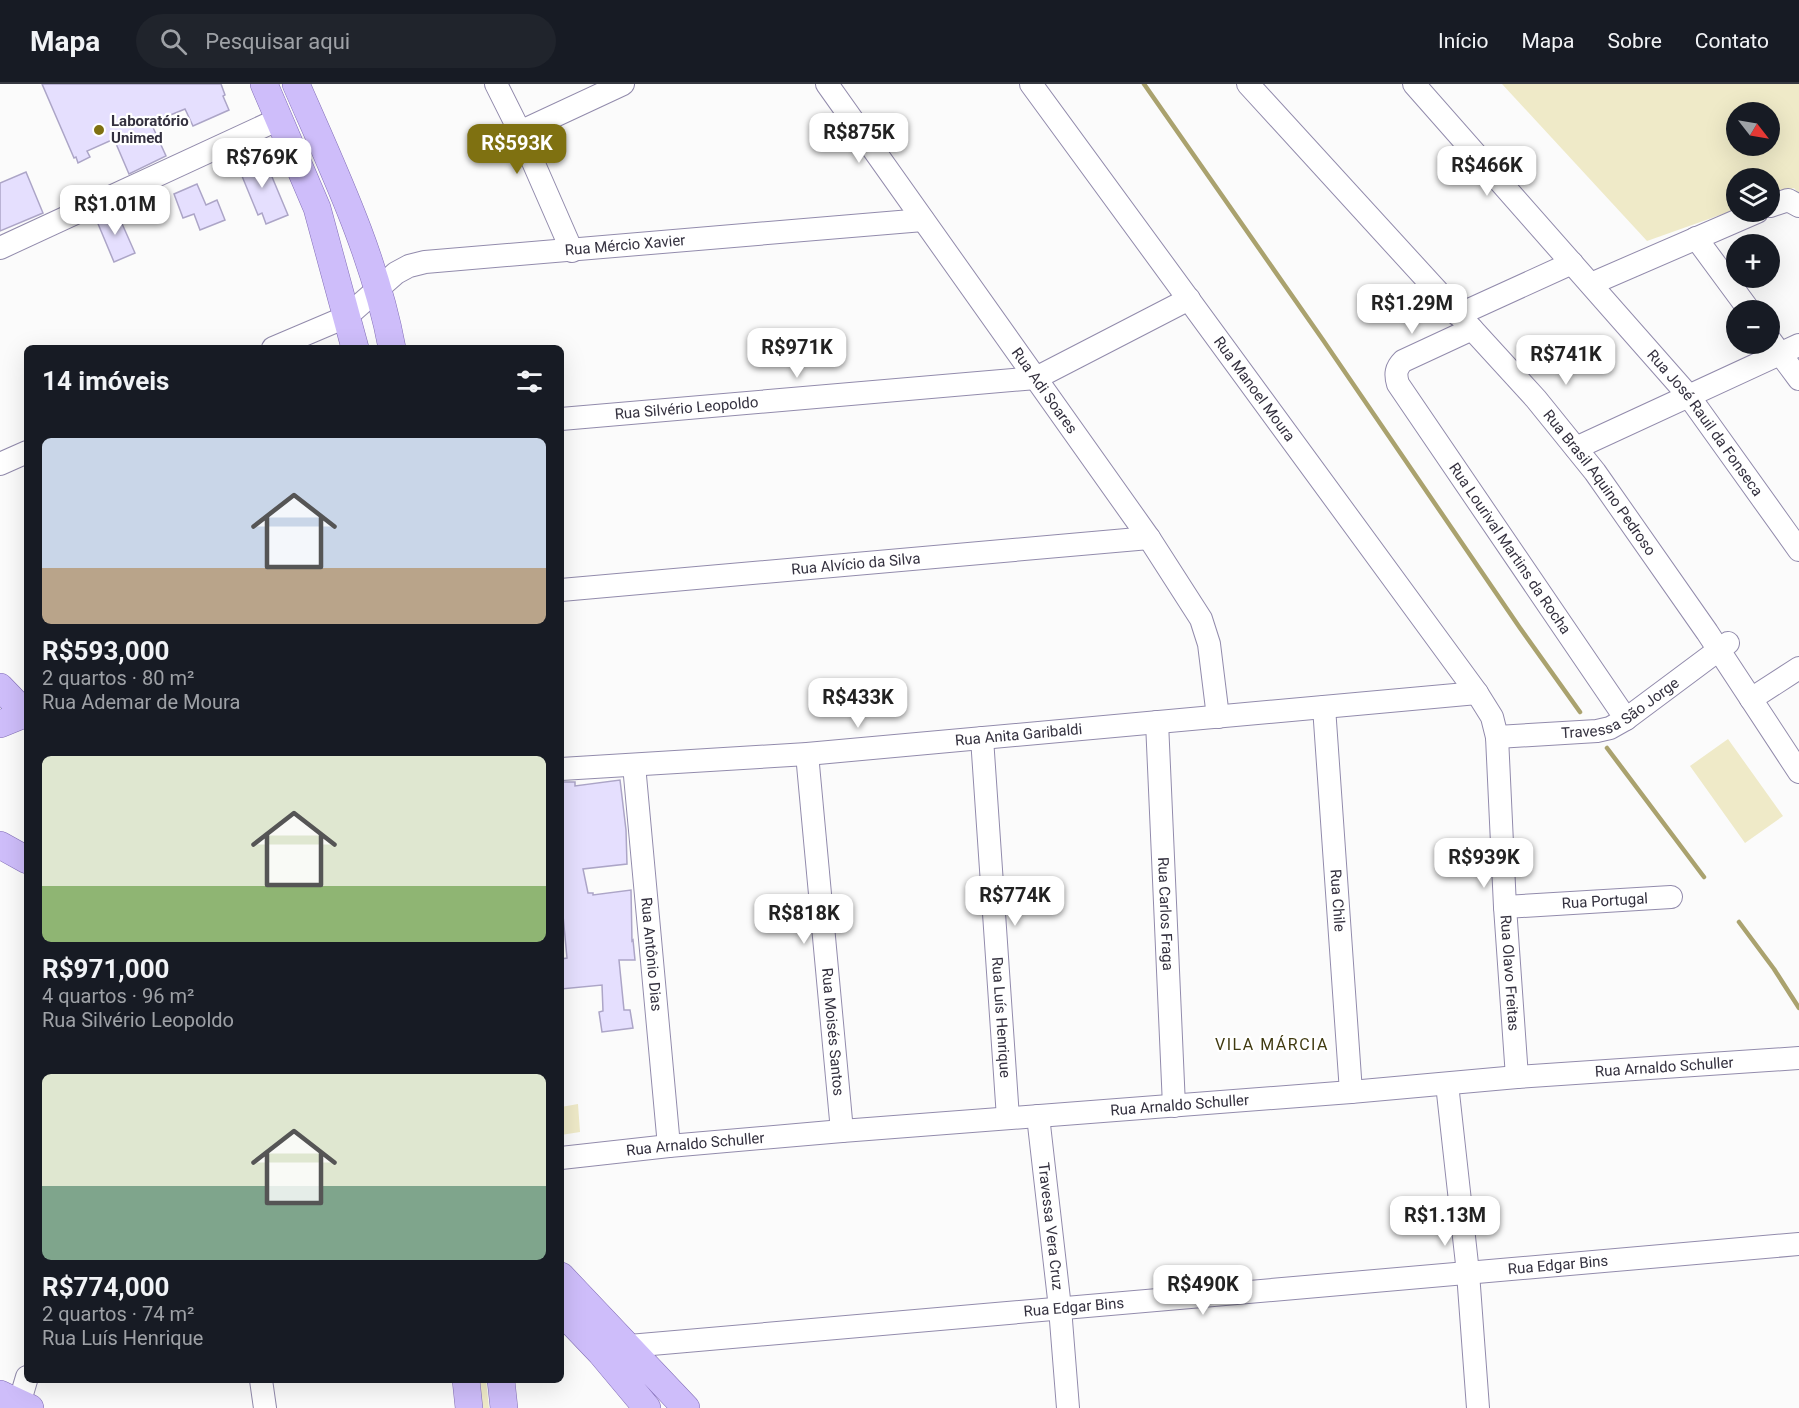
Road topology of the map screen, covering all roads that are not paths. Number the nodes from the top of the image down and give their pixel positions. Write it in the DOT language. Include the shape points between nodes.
graph roads {
  1 [pos="264,84"];
  2 [pos="296,84"];
  3 [pos="496,84"];
  4 [pos="623,84"];
  5 [pos="827,84"];
  6 [pos="1031,84"];
  7 [pos="1248,84"];
  8 [pos="1266,84"];
  9 [pos="1413,84"];
  10 [pos="279,119"];
  11 [pos="520,132"];
  12 [pos="923,220"];
  13 [pos="1734,222"];
  14 [pos="1696,238"];
  15 [pos="0,248"];
  16 [pos="572,251"];
  17 [pos="1572,263"];
  18 [pos="1591,284"];
  19 [pos="377,288"];
  20 [pos="1190,299"];
  21 [pos="1742,300"];
  22 [pos="346,317"];
  23 [pos="1467,318"];
  24 [pos="280,345"];
  25 [pos="354,345"];
  26 [pos="391,345"];
  27 [pos="1783,346"];
  28 [pos="1036,378"];
  29 [pos="1799,379"];
  30 [pos="1688,395"];
  31 [pos="564,419"];
  32 [pos="1582,445"];
  33 [pos="24,453"];
  34 [pos="0,464"];
  35 [pos="1149,538"];
  36 [pos="1799,550"];
  37 [pos="564,590"];
  38 [pos="1724,647"];
  39 [pos="1799,668"];
  40 [pos="0,687"];
  41 [pos="1477,693"];
  42 [pos="1756,695"];
  43 [pos="1324,707"];
  44 [pos="24,711"];
  45 [pos="24,715"];
  46 [pos="1218,717"];
  47 [pos="1626,719"];
  48 [pos="1157,722"];
  49 [pos="0,724"];
  50 [pos="982,738"];
  51 [pos="1497,738"];
  52 [pos="1799,743"];
  53 [pos="807,754"];
  54 [pos="634,765"];
  55 [pos="564,769"];
  56 [pos="1799,772"];
  57 [pos="0,844"];
  58 [pos="24,858"];
  59 [pos="1671,897"];
  60 [pos="1505,907"];
  61 [pos="1799,1058"];
  62 [pos="1517,1077"];
  63 [pos="1447,1084"];
  64 [pos="1351,1092"];
  65 [pos="1174,1106"];
  66 [pos="1038,1116"];
  67 [pos="1008,1118"];
  68 [pos="842,1131"];
  69 [pos="669,1146"];
  70 [pos="564,1158"];
  71 [pos="1799,1244"];
  72 [pos="1468,1273"];
  73 [pos="564,1279"];
  74 [pos="1060,1308"];
  75 [pos="564,1314"];
  76 [pos="629,1346"];
  77 [pos="601,1353"];
  78 [pos="24,1383"];
  79 [pos="261,1383"];
  80 [pos="466,1383"];
  81 [pos="501,1383"];
  82 [pos="16,1402"];
  83 [pos="265,1408"];
  84 [pos="469,1408"];
  85 [pos="504,1408"];
  86 [pos="647,1408"];
  87 [pos="686,1408"];
  88 [pos="1068,1408"];
  89 [pos="1478,1408"];
  1 -- 10 [label="main road"];
  2 -- 19 [label="main road" via="344,195"];
  3 -- 11 [label="street"];
  4 -- 11 [label="street"];
  5 -- 12 [label="street, Rua Adi Soares"];
  6 -- 20 [label="street, Rua Manoel Moura"];
  7 -- 23 [label="street, Rua Brasil Aquino Pedroso"];
  8 -- 23 [label="street, Rua Brasil Aquino Pedroso" via="1422,258"];
  9 -- 17 [label="street, Rua José Rauil da Fonseca"];
  10 -- 15 [label="street"];
  10 -- 22 [label="main road" via="317,208"];
  11 -- 16 [label="street"];
  12 -- 16 [label="street, Rua Mércio Xavier"];
  12 -- 28 [label="street, Rua Adi Soares"];
  13 -- 14 [label="street"];
  14 -- 18 [label="street"];
  14 -- 21 [label="street"];
  16 -- 19 [label="street, Rua Mércio Xavier" via="425,261 396,273"];
  17 -- 18 [label="street, Rua José Rauil da Fonseca"];
  17 -- 23 [label="street"];
  18 -- 30 [label="street, Rua José Rauil da Fonseca"];
  19 -- 22 [label="street, Rua Mércio Xavier"];
  19 -- 26 [label="main road"];
  20 -- 28 [label="street, Rua Silvério Leopoldo"];
  20 -- 41 [label="street, Rua Manoel Moura"];
  22 -- 24 [label="street"];
  22 -- 25 [label="main road"];
  23 -- 32 [label="street, Rua Brasil Aquino Pedroso"];
  23 -- 47 [label="street, Rua Lourival Martins da Rocha" via="1403,361 1395,377"];
  27 -- 29 [label="street"];
  27 -- 30 [label="street"];
  28 -- 31 [label="street, Rua Silvério Leopoldo"];
  28 -- 35 [label="street, Rua Adi Soares"];
  30 -- 32 [label="street"];
  30 -- 36 [label="street, Rua José Rauil da Fonseca"];
  32 -- 38 [label="street, Rua Brasil Aquino Pedroso" via="1643,540"];
  33 -- 34 [label="street"];
  35 -- 37 [label="street, Rua Alvício da Silva"];
  35 -- 46 [label="street, Rua Adi Soares" via="1206,631"];
  38 -- 42 [label="street, Rua Brasil Aquino Pedroso"];
  38 -- 47 [label="street, Travessa São Jorge"];
  39 -- 42 [label="street"];
  40 -- 44 [label="main road"];
  41 -- 43 [label="street, Rua Anita Garibaldi"];
  41 -- 51 [label="street, Rua Olavo Freitas" via="1492,717"];
  42 -- 52 [label="street, Rua Brasil Aquino Pedroso"];
  42 -- 56 [label="street, Rua Brasil Aquino Pedroso"];
  43 -- 46 [label="street, Rua Anita Garibaldi"];
  43 -- 64 [label="street, Rua Chile"];
  45 -- 49 [label="main road"];
  46 -- 48 [label="street, Rua Anita Garibaldi"];
  47 -- 51 [label="street, Travessa São Jorge" via="1597,731"];
  48 -- 50 [label="street, Rua Anita Garibaldi"];
  48 -- 65 [label="street, Rua Carlos Fraga"];
  50 -- 53 [label="street, Rua Anita Garibaldi"];
  50 -- 67 [label="street, Rua Luís Henrique"];
  51 -- 60 [label="street, Rua Olavo Freitas"];
  53 -- 54 [label="street, Rua Anita Garibaldi"];
  53 -- 68 [label="street, Rua Moisés Santos"];
  54 -- 55 [label="street, Rua Anita Garibaldi"];
  54 -- 69 [label="street, Rua Antônio Dias"];
  57 -- 58 [label="main road"];
  59 -- 60 [label="street, Rua Portugal"];
  60 -- 62 [label="street, Rua Olavo Freitas"];
  61 -- 62 [label="street, Rua Arnaldo Schuller"];
  62 -- 63 [label="street, Rua Arnaldo Schuller"];
  63 -- 64 [label="street, Rua Arnaldo Schuller"];
  63 -- 72 [label="street"];
  64 -- 65 [label="street, Rua Arnaldo Schuller"];
  65 -- 66 [label="street, Rua Arnaldo Schuller"];
  66 -- 67 [label="street, Rua Arnaldo Schuller"];
  66 -- 74 [label="street, Travessa Vera Cruz"];
  67 -- 68 [label="street, Rua Arnaldo Schuller"];
  68 -- 69 [label="street, Rua Arnaldo Schuller"];
  69 -- 70 [label="street, Rua Arnaldo Schuller"];
  71 -- 72 [label="street, Rua Edgar Bins"];
  72 -- 74 [label="street, Rua Edgar Bins"];
  72 -- 89 [label="street"];
  73 -- 76 [label="main road"];
  74 -- 76 [label="street, Rua Edgar Bins"];
  74 -- 88 [label="street, Travessa Vera Cruz"];
  75 -- 77 [label="main road"];
  76 -- 77 [label="street, Rua Edgar Bins"];
  76 -- 87 [label="main road"];
  77 -- 86 [label="main road"];
  78 -- 82 [label="street"];
  79 -- 83 [label="street"];
  80 -- 84 [label="main road"];
  81 -- 85 [label="main road"];
}
